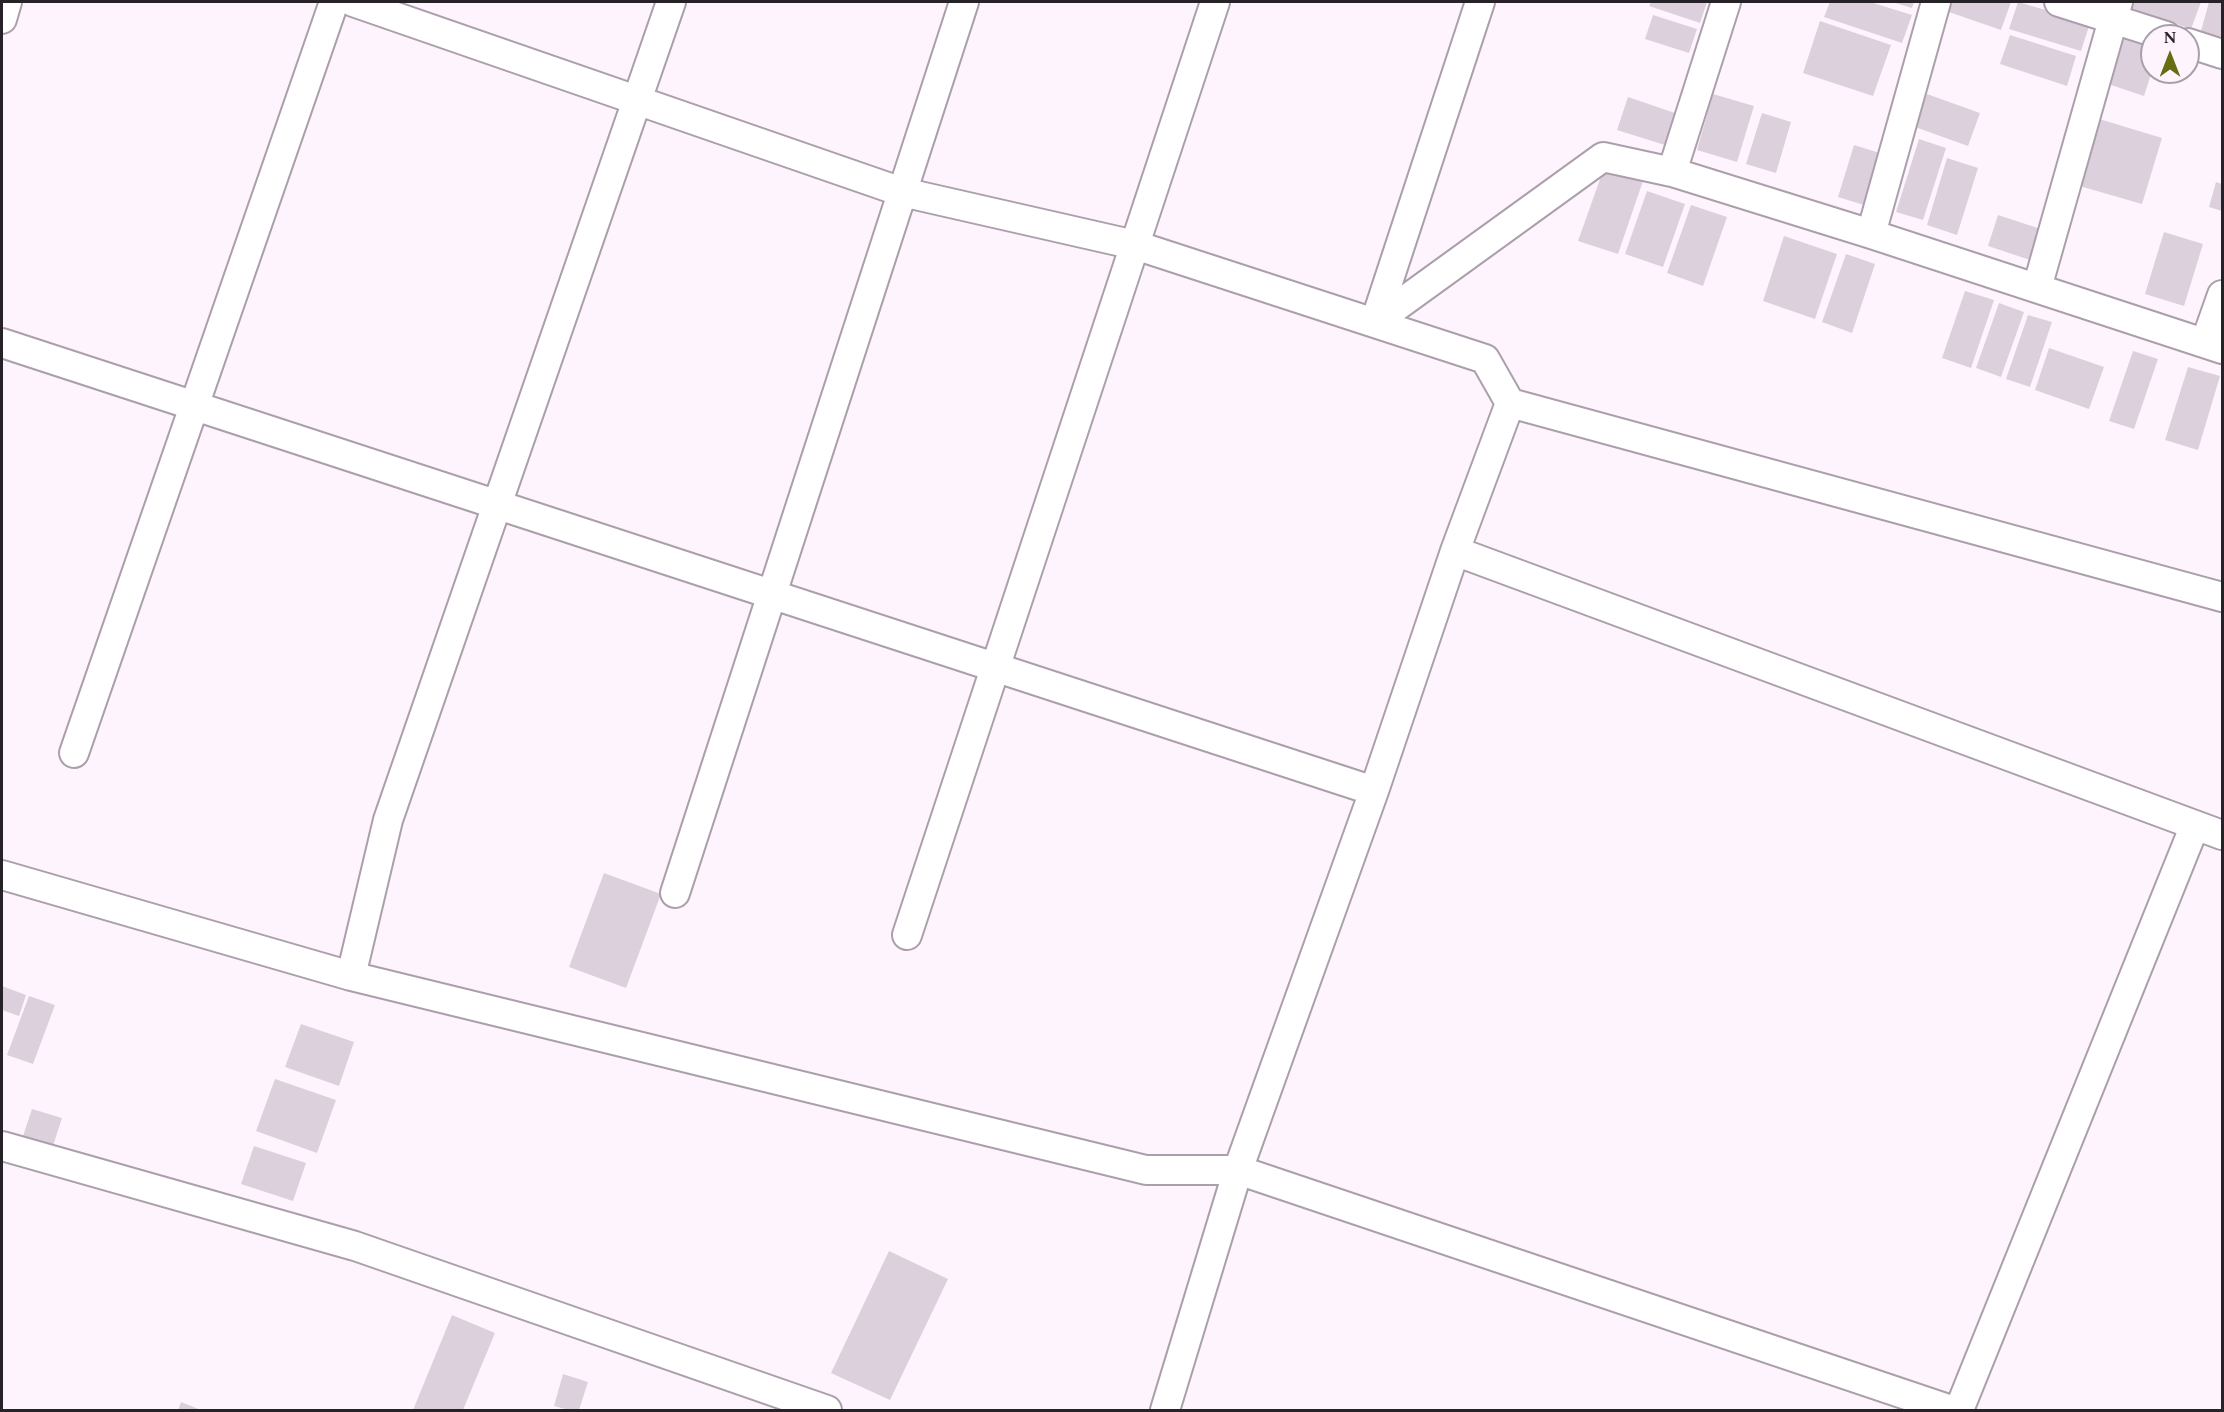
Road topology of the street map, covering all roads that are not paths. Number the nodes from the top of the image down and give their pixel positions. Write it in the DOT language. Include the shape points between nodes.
graph roads {
  1 [pos="7,2"];
  2 [pos="334,2"];
  3 [pos="353,2"];
  4 [pos="671,2"];
  5 [pos="964,2"];
  6 [pos="1215,2"];
  7 [pos="1480,2"];
  8 [pos="1726,2"];
  9 [pos="1936,2"];
  10 [pos="2058,2"];
  11 [pos="2116,10"];
  12 [pos="2,19"];
  13 [pos="2143,24"];
  14 [pos="2200,47"];
  15 [pos="2223,54"];
  16 [pos="637,100"];
  17 [pos="1672,172"];
  18 [pos="902,192"];
  19 [pos="1871,234"];
  20 [pos="1135,245"];
  21 [pos="2037,288"];
  22 [pos="2223,295"];
  23 [pos="1375,322"];
  24 [pos="2,343"];
  25 [pos="2214,346"];
  26 [pos="1510,403"];
  27 [pos="194,406"];
  28 [pos="496,504"];
  29 [pos="1455,551"];
  30 [pos="771,594"];
  31 [pos="2223,597"];
  32 [pos="995,667"];
  33 [pos="74,753"];
  34 [pos="1374,791"];
  35 [pos="2195,825"];
  36 [pos="2223,835"];
  37 [pos="2,875"];
  38 [pos="675,893"];
  39 [pos="907,935"];
  40 [pos="351,976"];
  41 [pos="2,1146"];
  42 [pos="1238,1170"];
  43 [pos="826,1410"];
  44 [pos="1165,1410"];
  45 [pos="1951,1410"];
  46 [pos="1959,1410"];
  1 -- 12 [label="street"];
  2 -- 27 [label="street"];
  3 -- 16 [label="street"];
  4 -- 16 [label="street"];
  5 -- 18 [label="street"];
  6 -- 20 [label="street"];
  7 -- 23 [label="street"];
  8 -- 17 [label="street"];
  9 -- 19 [label="street"];
  10 -- 11 [label="street"];
  11 -- 13 [label="street"];
  11 -- 21 [label="street"];
  14 -- 15 [label="street"];
  16 -- 18 [label="street"];
  16 -- 28 [label="street"];
  17 -- 19 [label="street"];
  17 -- 23 [label="street" via="1603,157"];
  18 -- 20 [label="street"];
  18 -- 30 [label="street"];
  19 -- 21 [label="street"];
  20 -- 23 [label="street"];
  20 -- 32 [label="street"];
  21 -- 25 [label="street"];
  22 -- 25 [label="street"];
  23 -- 26 [label="street" via="1485,360"];
  24 -- 27 [label="street"];
  26 -- 29 [label="street"];
  26 -- 31 [label="street"];
  27 -- 28 [label="street"];
  27 -- 33 [label="street"];
  28 -- 30 [label="street"];
  28 -- 40 [label="street" via="388,820"];
  29 -- 34 [label="street"];
  29 -- 35 [label="street"];
  30 -- 32 [label="street"];
  30 -- 38 [label="street"];
  32 -- 34 [label="street"];
  32 -- 39 [label="street"];
  34 -- 42 [label="street"];
  35 -- 36 [label="street"];
  35 -- 46 [label="street"];
  37 -- 40 [label="street"];
  40 -- 42 [label="street" via="1146,1170"];
  41 -- 43 [label="street" via="355,1246"];
  42 -- 44 [label="street"];
  42 -- 45 [label="street"];
}
